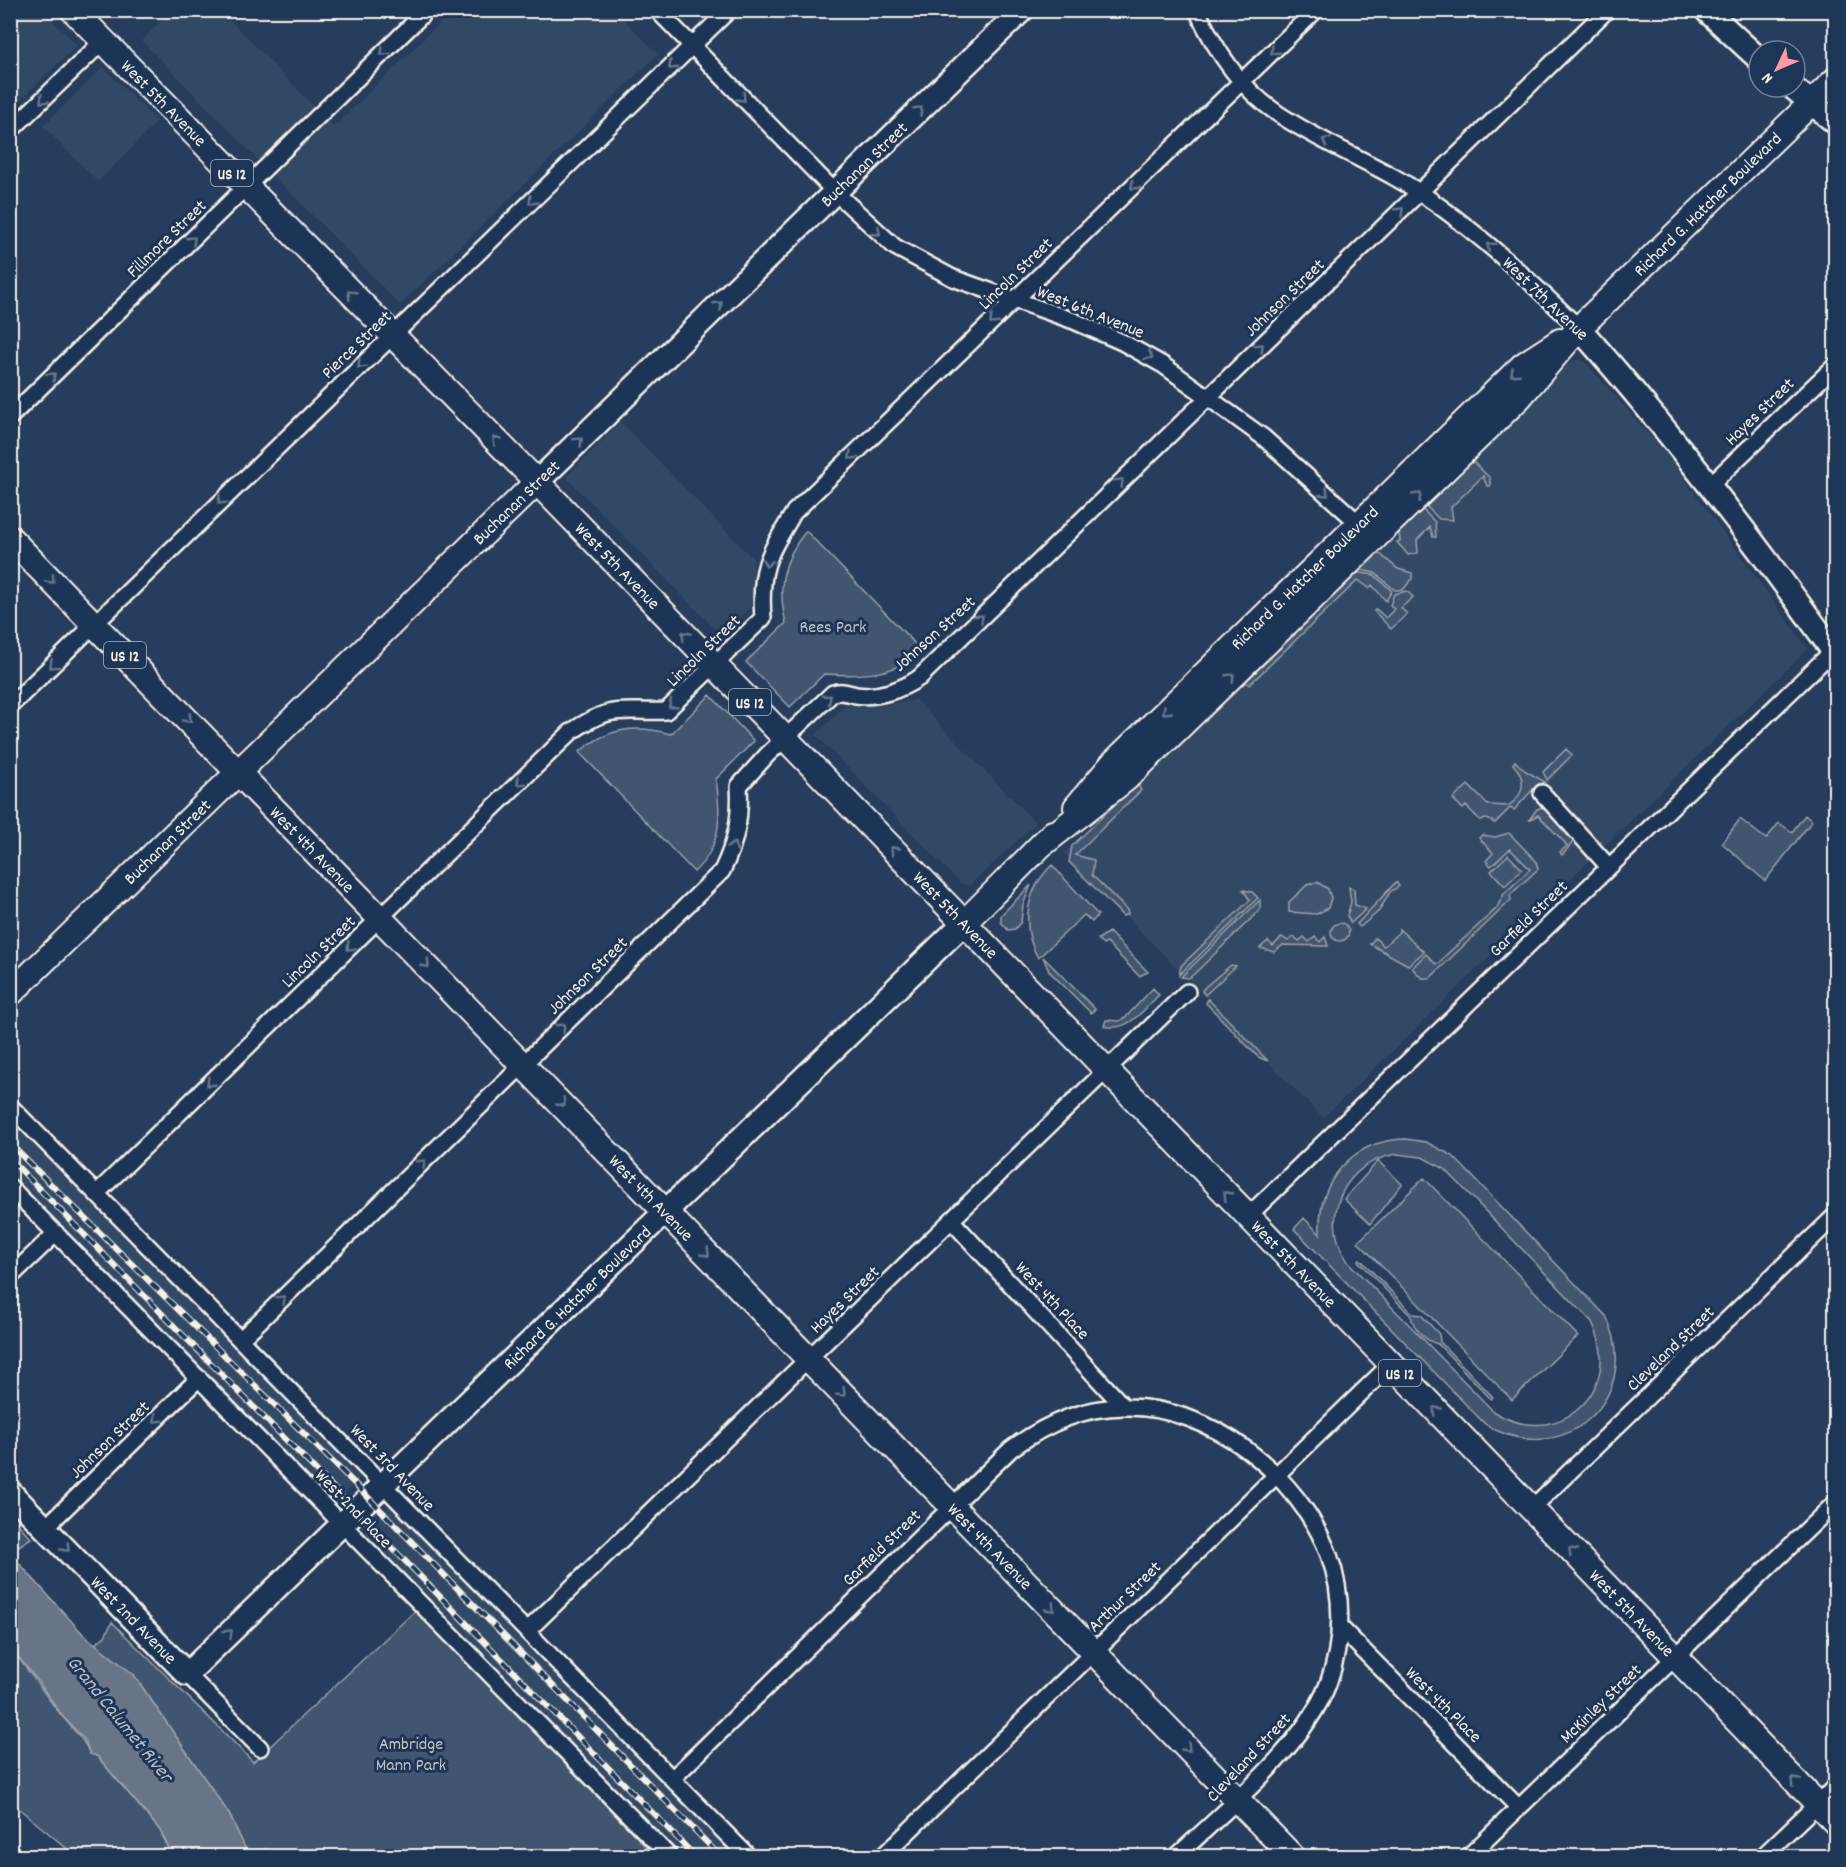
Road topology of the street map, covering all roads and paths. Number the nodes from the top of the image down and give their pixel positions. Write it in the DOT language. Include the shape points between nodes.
graph roads {
  1 [pos="73,10"];
  2 [pos="657,10"];
  3 [pos="729,10"];
  4 [pos="1022,10"];
  5 [pos="1197,10"];
  6 [pos="1316,10"];
  7 [pos="1607,10"];
  8 [pos="1706,10"];
  9 [pos="426,11"];
  10 [pos="103,41"];
  11 [pos="692,46"];
  12 [pos="1747,48"];
  13 [pos="1836,79"];
  14 [pos="1242,82"];
  15 [pos="1806,99"];
  16 [pos="1811,103"];
  17 [pos="1836,123"];
  18 [pos="10,131"];
  19 [pos="246,187"];
  20 [pos="835,192"];
  21 [pos="1419,192"];
  22 [pos="1014,301"];
  23 [pos="1579,328"];
  24 [pos="392,335"];
  25 [pos="1836,364"];
  26 [pos="1209,397"];
  27 [pos="10,417"];
  28 [pos="537,482"];
  29 [pos="1710,485"];
  30 [pos="1368,530"];
  31 [pos="10,538"];
  32 [pos="95,624"];
  33 [pos="1835,652"];
  34 [pos="715,665"];
  35 [pos="10,706"];
  36 [pos="785,738"];
  37 [pos="239,771"];
  38 [pos="1542,793"];
  39 [pos="1609,867"];
  40 [pos="380,917"];
  41 [pos="964,922"];
  42 [pos="1187,992"];
  43 [pos="10,994"];
  44 [pos="524,1064"];
  45 [pos="1107,1071"];
  46 [pos="10,1106"];
  47 [pos="10,1186"];
  48 [pos="97,1193"];
  49 [pos="666,1211"];
  50 [pos="1836,1215"];
  51 [pos="1248,1216"];
  52 [pos="952,1221"];
  53 [pos="56,1233"];
  54 [pos="10,1277"];
  55 [pos="240,1340"];
  56 [pos="809,1359"];
  57 [pos="1391,1364"];
  58 [pos="199,1378"];
  59 [pos="1124,1407"];
  60 [pos="1275,1476"];
  61 [pos="382,1485"];
  62 [pos="10,1492"];
  63 [pos="1836,1502"];
  64 [pos="951,1505"];
  65 [pos="1531,1509"];
  66 [pos="342,1524"];
  67 [pos="46,1527"];
  68 [pos="1340,1627"];
  69 [pos="527,1631"];
  70 [pos="1094,1653"];
  71 [pos="1675,1657"];
  72 [pos="187,1674"];
  73 [pos="260,1748"];
  74 [pos="672,1779"];
  75 [pos="1836,1786"];
  76 [pos="1236,1799"];
  77 [pos="1817,1804"];
  78 [pos="1519,1808"];
  79 [pos="1836,1823"];
  80 [pos="669,1857"];
  81 [pos="748,1857"];
  82 [pos="883,1857"];
  83 [pos="1177,1857"];
  84 [pos="1292,1857"];
  85 [pos="1469,1857"];
  86 [pos="1763,1857"];
  1 -- 10 [label="main road, West 5th Avenue / US 12"];
  2 -- 11 [label="street, West 6th Avenue"];
  3 -- 11 [label="street, Pierce Street"];
  20 -- 4 [label="street, Buchanan Street, one-way"];
  5 -- 14 [label="street, West 7th Avenue" via="1217,49"];
  6 -- 14 [label="street, Lincoln Street, one-way"];
  7 -- 21 [label="street, Johnson Street"];
  8 -- 12 [label="street"];
  9 -- 19 [label="street, Fillmore Street, one-way"];
  10 -- 18 [label="street, one-way"];
  10 -- 19 [label="main road, West 5th Avenue / US 12"];
  11 -- 20 [label="street, West 6th Avenue, one-way"];
  11 -- 24 [label="street, Pierce Street, one-way"];
  13 -- 16 [label="main road, Richard G. Hatcher Boulevard"];
  21 -- 14 [label="street, West 7th Avenue, one-way" via="1276,112"];
  14 -- 22 [label="street, Lincoln Street, one-way"];
  15 -- 16 [label="street"];
  16 -- 17 [label="street"];
  16 -- 23 [label="main road, Richard G. Hatcher Boulevard"];
  24 -- 19 [label="main road, West 5th Avenue / US 12, one-way"];
  27 -- 19 [label="street, Fillmore Street, one-way"];
  20 -- 22 [label="street, West 6th Avenue, one-way" via="879,234 913,258"];
  28 -- 20 [label="street, Buchanan Street, one-way"];
  23 -- 21 [label="street, West 7th Avenue, one-way" via="1502,256"];
  26 -- 21 [label="street, Johnson Street, one-way"];
  22 -- 26 [label="street, West 6th Avenue, one-way" via="1122,342"];
  22 -- 34 [label="street, Lincoln Street, one-way" via="794,512 768,556 761,592 763,618"];
  23 -- 29 [label="street, West 7th Avenue" via="1647,404"];
  23 -- 30 [label="main road, Richard G. Hatcher Boulevard" via="1522,365"];
  28 -- 24 [label="main road, West 5th Avenue / US 12, one-way"];
  24 -- 32 [label="street, Pierce Street, one-way"];
  25 -- 29 [label="street, Hayes Street"];
  26 -- 30 [label="street, West 6th Avenue, one-way" via="1263,437"];
  36 -- 26 [label="street, Johnson Street, one-way" via="833,693 885,693 919,678"];
  34 -- 28 [label="main road, West 5th Avenue / US 12, one-way"];
  28 -- 37 [label="main road, Buchanan Street"];
  29 -- 33 [label="street, West 7th Avenue"];
  30 -- 41 [label="main road, Richard G. Hatcher Boulevard" via="1203,690 1114,762 1044,843"];
  31 -- 32 [label="main road, West 4th Avenue / US 12, one-way"];
  32 -- 35 [label="street, Pierce Street, one-way"];
  32 -- 37 [label="main road, West 4th Avenue / US 12, one-way"];
  33 -- 39 [label="street, Garfield Street"];
  34 -- 36 [label="main road, West 5th Avenue / US 12"];
  34 -- 40 [label="street, Lincoln Street, one-way" via="666,711 611,711 571,732"];
  41 -- 36 [label="main road, West 5th Avenue / US 12, one-way"];
  44 -- 36 [label="street, Johnson Street, one-way" via="722,871 739,825 740,783"];
  37 -- 40 [label="main road, West 4th Avenue / US 12"];
  37 -- 43 [label="main road, Buchanan Street"];
  38 -- 39 [label="street"];
  39 -- 51 [label="street, Garfield Street"];
  40 -- 44 [label="main road, West 4th Avenue / US 12, one-way"];
  40 -- 48 [label="street, Lincoln Street, one-way"];
  41 -- 45 [label="main road, West 5th Avenue / US 12"];
  41 -- 49 [label="street, Richard G. Hatcher Boulevard"];
  42 -- 45 [label="street, Hayes Street"];
  44 -- 49 [label="main road, West 4th Avenue / US 12, one-way"];
  55 -- 44 [label="street, Johnson Street, one-way"];
  51 -- 45 [label="main road, West 5th Avenue / US 12, one-way"];
  45 -- 52 [label="street, Hayes Street"];
  46 -- 48 [label="street, West 3rd Avenue"];
  47 -- 53 [label="street, West 2nd Place"];
  48 -- 55 [label="street, West 3rd Avenue"];
  49 -- 56 [label="main road, West 4th Avenue / US 12, one-way"];
  49 -- 61 [label="street, Richard G. Hatcher Boulevard"];
  50 -- 65 [label="street, Cleveland Street"];
  51 -- 57 [label="main road, West 5th Avenue / US 12"];
  52 -- 56 [label="street, Hayes Street"];
  52 -- 59 [label="street, West 4th Place"];
  53 -- 54 [label="street"];
  53 -- 58 [label="street, West 2nd Place"];
  55 -- 61 [label="street, West 3rd Avenue"];
  56 -- 64 [label="main road, West 4th Avenue / US 12, one-way"];
  56 -- 69 [label="street, Hayes Street"];
  57 -- 60 [label="street, Arthur Street"];
  65 -- 57 [label="main road, West 5th Avenue / US 12, one-way"];
  58 -- 66 [label="street, West 2nd Place"];
  58 -- 67 [label="street, Johnson Street, one-way"];
  59 -- 60 [label="street, Garfield Street" via="1161,1410 1208,1425"];
  59 -- 64 [label="street, Garfield Street" via="1087,1412 1044,1427 998,1460"];
  60 -- 68 [label="street, Cleveland Street" via="1306,1512 1329,1555"];
  60 -- 70 [label="street, Arthur Street"];
  61 -- 66 [label="street, Richard G. Hatcher Boulevard"];
  61 -- 69 [label="street, West 3rd Avenue"];
  62 -- 67 [label="street, West 2nd Avenue"];
  63 -- 71 [label="street, McKinley Street"];
  64 -- 70 [label="main road, West 4th Avenue / US 12, one-way"];
  64 -- 74 [label="street, Garfield Street"];
  71 -- 65 [label="main road, West 5th Avenue / US 12, one-way"];
  72 -- 66 [label="street, Richard G. Hatcher Boulevard, one-way"];
  66 -- 80 [label="street, West 2nd Place"];
  67 -- 72 [label="street, West 2nd Avenue, one-way"];
  68 -- 76 [label="street, Cleveland Street" via="1328,1683 1311,1717 1285,1750"];
  68 -- 78 [label="street, West 4th Place"];
  69 -- 74 [label="street, West 3rd Avenue"];
  70 -- 76 [label="main road, West 4th Avenue / US 12, one-way"];
  70 -- 82 [label="street, Arthur Street"];
  77 -- 71 [label="main road, West 5th Avenue / US 12, one-way"];
  71 -- 78 [label="street, McKinley Street"];
  72 -- 73 [label="street, West 2nd Avenue"];
  74 -- 81 [label="street, West 3rd Avenue"];
  75 -- 77 [label="street"];
  76 -- 83 [label="street, Cleveland Street"];
  76 -- 84 [label="main road, West 4th Avenue / US 12"];
  77 -- 79 [label="main road, West 5th Avenue / US 12"];
  77 -- 86 [label="street"];
  78 -- 85 [label="street, McKinley Street"];
}
